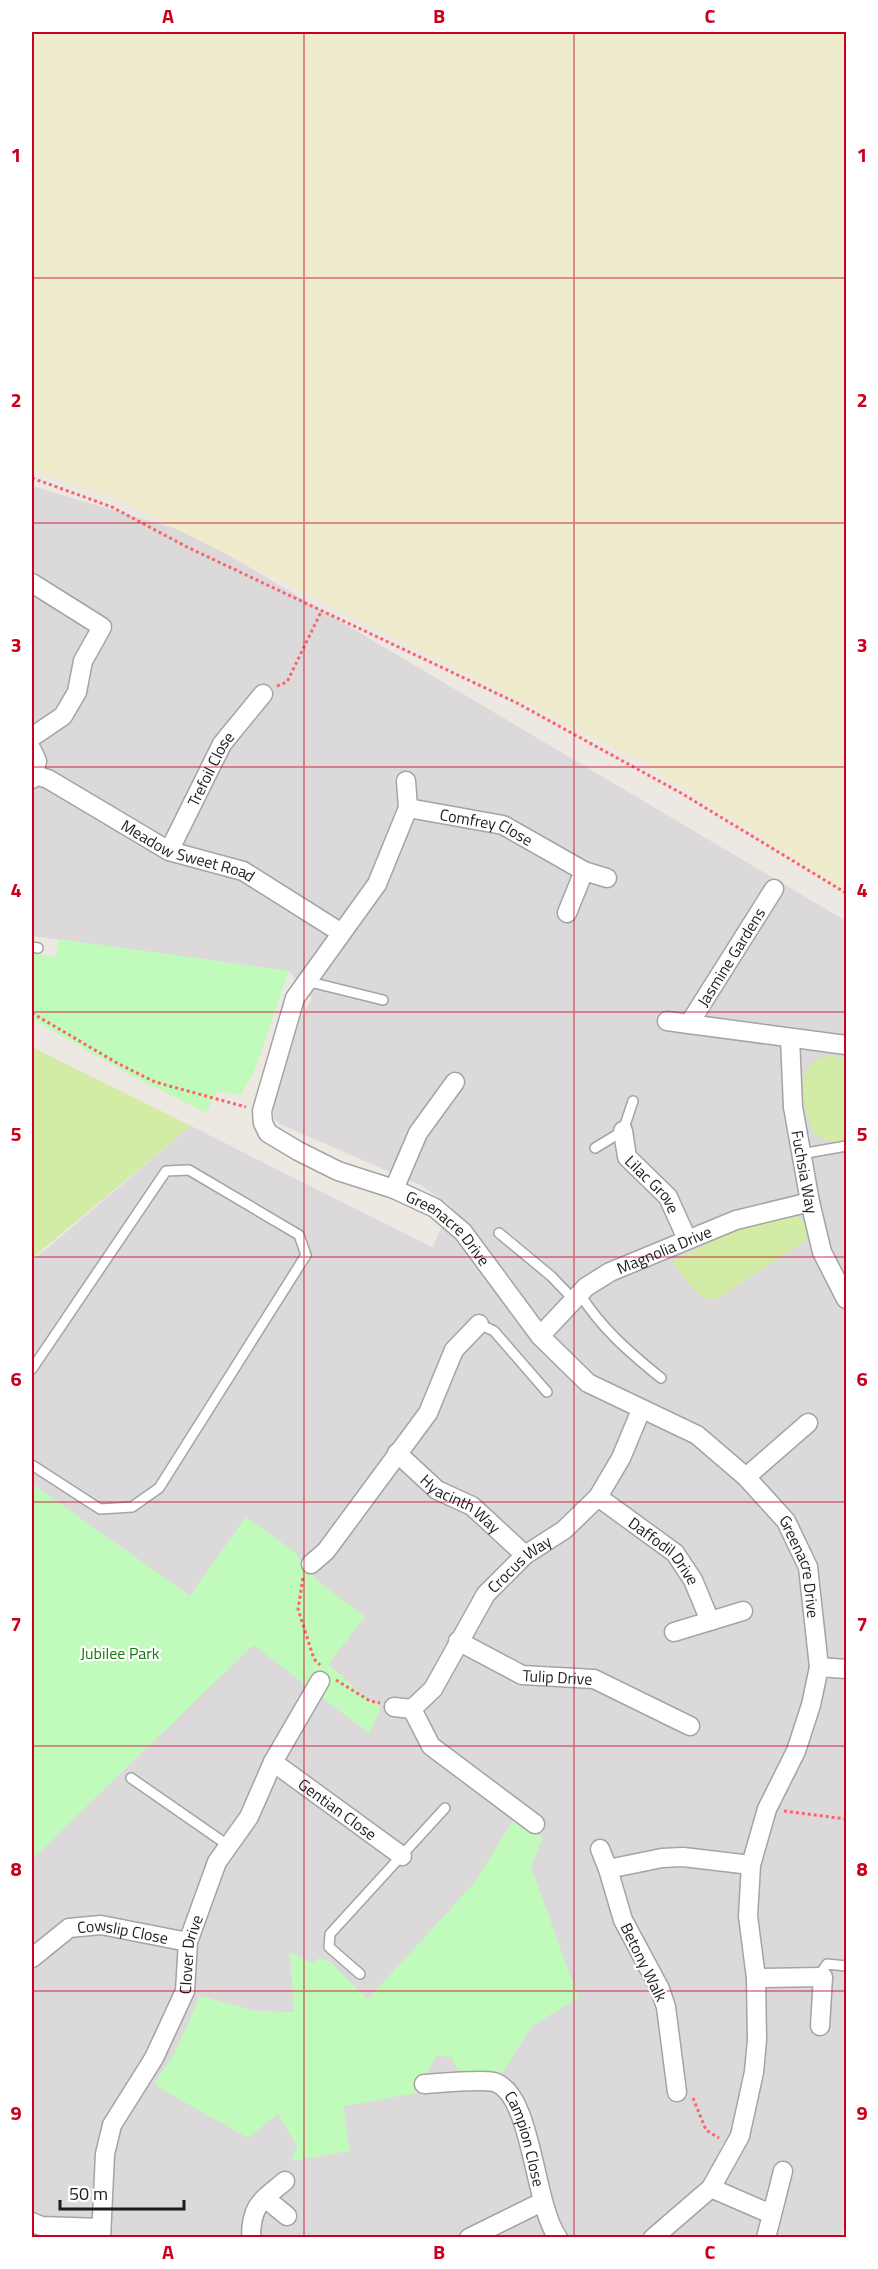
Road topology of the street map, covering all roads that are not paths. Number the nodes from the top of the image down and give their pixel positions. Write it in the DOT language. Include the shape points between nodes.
graph roads {
  1 [pos="32,583"];
  2 [pos="262,694"];
  3 [pos="32,737"];
  4 [pos="32,750"];
  5 [pos="33,777"];
  6 [pos="406,781"];
  7 [pos="408,808"];
  8 [pos="168,851"];
  9 [pos="584,871"];
  10 [pos="607,878"];
  11 [pos="774,889"];
  12 [pos="567,914"];
  13 [pos="340,932"];
  14 [pos="306,981"];
  15 [pos="383,1000"];
  16 [pos="667,1021"];
  17 [pos="689,1024"];
  18 [pos="790,1038"];
  19 [pos="846,1045"];
  20 [pos="454,1082"];
  21 [pos="633,1101"];
  22 [pos="623,1131"];
  23 [pos="846,1146"];
  24 [pos="595,1148"];
  25 [pos="801,1154"];
  26 [pos="394,1189"];
  27 [pos="810,1202"];
  28 [pos="499,1233"];
  29 [pos="687,1239"];
  30 [pos="844,1290"];
  31 [pos="577,1297"];
  32 [pos="479,1324"];
  33 [pos="540,1336"];
  34 [pos="32,1369"];
  35 [pos="661,1378"];
  36 [pos="547,1392"];
  37 [pos="641,1410"];
  38 [pos="808,1423"];
  39 [pos="397,1453"];
  40 [pos="32,1465"];
  41 [pos="746,1477"];
  42 [pos="598,1497"];
  43 [pos="525,1556"];
  44 [pos="311,1564"];
  45 [pos="742,1611"];
  46 [pos="710,1621"];
  47 [pos="674,1632"];
  48 [pos="458,1641"];
  49 [pos="819,1667"];
  50 [pos="846,1669"];
  51 [pos="325,1675"];
  52 [pos="394,1707"];
  53 [pos="412,1709"];
  54 [pos="690,1726"];
  55 [pos="273,1762"];
  56 [pos="132,1778"];
  57 [pos="444,1808"];
  58 [pos="535,1824"];
  59 [pos="229,1846"];
  60 [pos="600,1849"];
  61 [pos="402,1856"];
  62 [pos="751,1865"];
  63 [pos="608,1869"];
  64 [pos="188,1942"];
  65 [pos="32,1958"];
  66 [pos="846,1966"];
  67 [pos="360,1974"];
  68 [pos="756,1977"];
  69 [pos="817,1978"];
  70 [pos="820,2026"];
  71 [pos="424,2084"];
  72 [pos="677,2092"];
  73 [pos="783,2171"];
  74 [pos="285,2181"];
  75 [pos="711,2188"];
  76 [pos="265,2198"];
  77 [pos="542,2202"];
  78 [pos="771,2214"];
  79 [pos="287,2216"];
  80 [pos="32,2222"];
  81 [pos="101,2233"];
  82 [pos="251,2238"];
  83 [pos="469,2238"];
  84 [pos="558,2238"];
  85 [pos="653,2238"];
  86 [pos="766,2238"];
  1 -- 3 [label="street" via="102,627 83,661 77,692 63,716"];
  2 -- 8 [label="street, Trefoil Close" via="222,744"];
  4 -- 5 [label="street" via="37,761"];
  5 -- 8 [label="street, Meadow Sweet Road" via="48,779"];
  6 -- 7 [label="street"];
  7 -- 9 [label="street, Comfrey Close" via="503,825"];
  7 -- 13 [label="street" via="377,884"];
  8 -- 13 [label="street, Meadow Sweet Road" via="243,871"];
  9 -- 10 [label="street, Comfrey Close"];
  9 -- 12 [label="street"];
  11 -- 17 [label="street, Jasmine Gardens"];
  13 -- 14 [label="street"];
  14 -- 15 [label="lane"];
  14 -- 26 [label="street, Greenacre Drive" via="295,998 262,1117 268,1132 338,1171"];
  16 -- 17 [label="street, Jasmine Gardens"];
  17 -- 18 [label="street, Jasmine Gardens"];
  18 -- 19 [label="street, Jasmine Gardens"];
  18 -- 25 [label="street, Fuchsia Way" via="793,1107"];
  20 -- 26 [label="street" via="418,1133"];
  21 -- 22 [label="lane"];
  22 -- 24 [label="lane"];
  22 -- 29 [label="street, Lilac Grove" via="627,1157 668,1197"];
  23 -- 25 [label="lane"];
  25 -- 27 [label="street, Fuchsia Way"];
  26 -- 33 [label="street, Greenacre Drive" via="435,1208 463,1232"];
  27 -- 29 [label="street, Magnolia Drive" via="736,1220"];
  27 -- 30 [label="street, Fuchsia Way" via="822,1252"];
  28 -- 31 [label="lane"];
  29 -- 31 [label="street, Magnolia Drive" via="610,1272"];
  31 -- 33 [label="street, Magnolia Drive"];
  31 -- 35 [label="lane" via="625,1349"];
  32 -- 36 [label="lane" via="494,1331"];
  32 -- 39 [label="street" via="454,1350 428,1413"];
  33 -- 37 [label="street, Greenacre Drive" via="588,1383"];
  34 -- 40 [label="lane" via="166,1171 189,1170 299,1235 306,1255 159,1488 132,1507 99,1509"];
  37 -- 41 [label="street, Greenacre Drive" via="698,1434"];
  37 -- 42 [label="street, Crocus Way" via="621,1458"];
  38 -- 41 [label="street"];
  39 -- 43 [label="street, Hyacinth Way" via="437,1490 472,1506"];
  39 -- 44 [label="street" via="326,1551"];
  41 -- 49 [label="street, Greenacre Drive" via="786,1521 808,1567"];
  42 -- 43 [label="street, Crocus Way" via="564,1530"];
  42 -- 46 [label="street, Daffodil Drive" via="675,1553 693,1580"];
  43 -- 48 [label="street, Crocus Way" via="486,1594"];
  45 -- 46 [label="street"];
  46 -- 47 [label="street"];
  48 -- 53 [label="street, Crocus Way" via="433,1689"];
  48 -- 54 [label="street, Tulip Drive" via="522,1675 594,1679"];
  49 -- 50 [label="street"];
  49 -- 62 [label="street, Greenacre Drive" via="811,1705 795,1751 767,1809"];
  51 -- 55 [label="street, Clover Drive"];
  52 -- 53 [label="street"];
  53 -- 58 [label="street" via="431,1746"];
  55 -- 59 [label="street, Clover Drive" via="249,1817"];
  55 -- 61 [label="street, Gentian Close"];
  56 -- 59 [label="lane"];
  57 -- 61 [label="lane"];
  59 -- 64 [label="street, Clover Drive" via="217,1862"];
  60 -- 63 [label="street, Betony Walk"];
  61 -- 67 [label="lane" via="330,1934 329,1947"];
  62 -- 63 [label="street" via="683,1857"];
  62 -- 68 [label="street, Greenacre Drive" via="748,1916"];
  63 -- 72 [label="street, Betony Walk" via="623,1920 666,2007"];
  64 -- 65 [label="street, Cowslip Close" via="101,1925 69,1928"];
  64 -- 81 [label="street, Clover Drive" via="185,1991 154,2058 112,2125 105,2154"];
  66 -- 69 [label="lane" via="827,1964"];
  68 -- 69 [label="street"];
  68 -- 75 [label="street, Greenacre Drive" via="754,2072 740,2136"];
  69 -- 70 [label="street" via="823,1977"];
  71 -- 77 [label="street, Campion Close" via="494,2082 513,2096 526,2127"];
  73 -- 78 [label="street"];
  74 -- 76 [label="street"];
  75 -- 78 [label="street"];
  75 -- 85 [label="street, Greenacre Drive"];
  76 -- 79 [label="street"];
  76 -- 82 [label="street" via="251,2216"];
  77 -- 83 [label="street, Campion Close"];
  77 -- 84 [label="street, Campion Close"];
  78 -- 86 [label="street"];
  80 -- 81 [label="street"];
}
